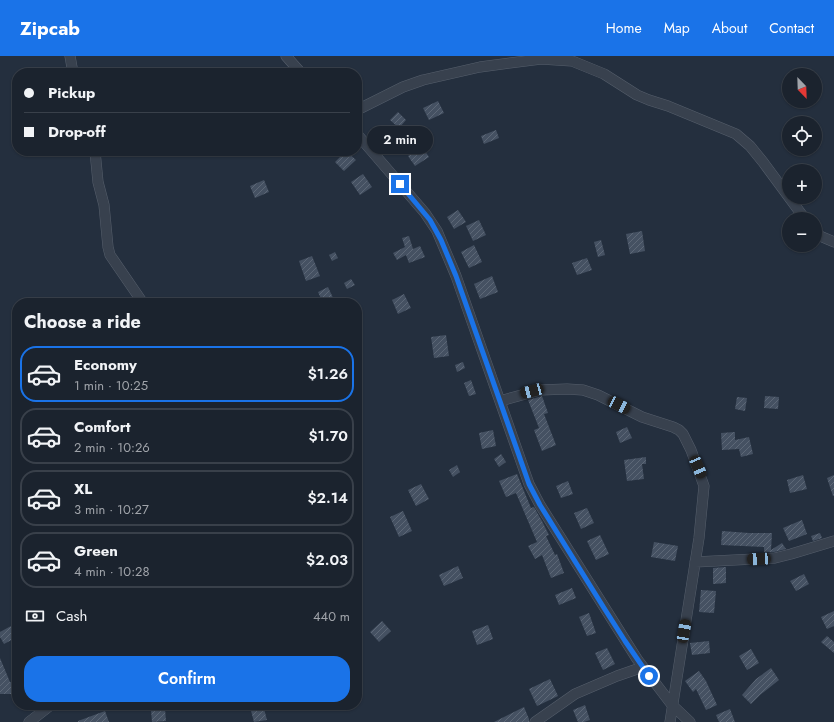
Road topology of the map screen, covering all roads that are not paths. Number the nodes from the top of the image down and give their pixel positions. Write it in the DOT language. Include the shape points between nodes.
graph roads {
  1 [pos="70,56"];
  2 [pos="286,56"];
  3 [pos="72,68"];
  4 [pos="297,68"];
  5 [pos="362,108"];
  6 [pos="362,140"];
  7 [pos="95,156"];
  8 [pos="800,212"];
  9 [pos="822,237"];
  10 [pos="834,242"];
  11 [pos="140,298"];
  12 [pos="500,401"];
  13 [pos="834,541"];
  14 [pos="695,562"];
  15 [pos="643,667"];
  16 [pos="672,705"];
  17 [pos="45,710"];
  18 [pos="30,722"];
  19 [pos="535,722"];
  20 [pos="670,722"];
  21 [pos="690,722"];
  1 -- 3 [label="street"];
  2 -- 4 [label="street"];
  5 -- 8 [label="street" via="423,80 480,67 541,59 572,61 604,74 637,95 736,134 750,146"];
  6 -- 12 [label="street" via="425,213 437,231 456,276"];
  7 -- 11 [label="street" via="110,254"];
  9 -- 10 [label="street"];
  12 -- 14 [label="street" via="540,390 583,390 642,417 679,430 691,450 704,484"];
  12 -- 15 [label="street" via="537,500"];
  13 -- 14 [label="street" via="775,558"];
  14 -- 16 [label="street"];
  15 -- 16 [label="street"];
  15 -- 19 [label="street" via="575,694"];
  16 -- 20 [label="street"];
  16 -- 21 [label="street"];
  17 -- 18 [label="street"];
}
